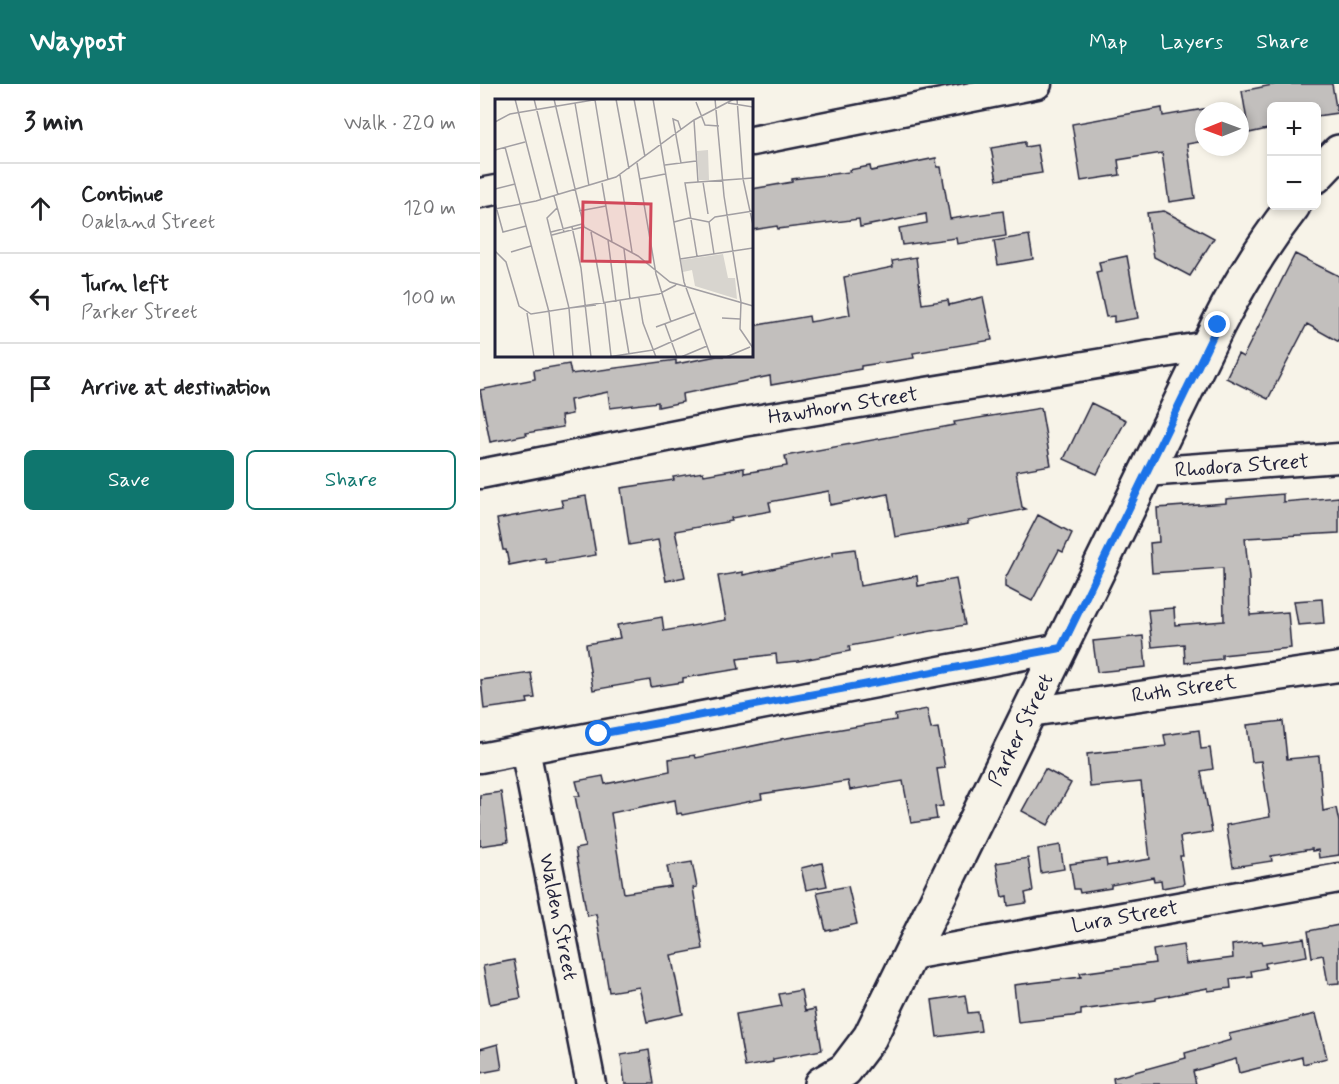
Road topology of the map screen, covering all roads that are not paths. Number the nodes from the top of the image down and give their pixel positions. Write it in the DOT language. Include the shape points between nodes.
graph roads {
  1 [pos="1037,84"];
  2 [pos="753,141"];
  3 [pos="1339,152"];
  4 [pos="1321,172"];
  5 [pos="495,190"];
  6 [pos="480,193"];
  7 [pos="1290,210"];
  8 [pos="1207,346"];
  9 [pos="1339,458"];
  10 [pos="1145,472"];
  11 [pos="480,474"];
  12 [pos="1061,648"];
  13 [pos="1339,667"];
  14 [pos="1030,712"];
  15 [pos="525,749"];
  16 [pos="480,759"];
  17 [pos="1339,878"];
  18 [pos="911,955"];
  19 [pos="836,1080"];
  20 [pos="591,1084"];
  1 -- 2 [label="street"];
  3 -- 4 [label="street"];
  5 -- 6 [label="street"];
  7 -- 8 [label="street, Parker Street" via="1253,261"];
  8 -- 10 [label="street, Parker Street"];
  8 -- 11 [label="street, Hawthorn Street" via="737,423"];
  9 -- 10 [label="street, Rhodora Street"];
  10 -- 12 [label="street, Parker Street"];
  12 -- 14 [label="street, Parker Street"];
  12 -- 15 [label="street"];
  13 -- 14 [label="street, Ruth Street"];
  14 -- 18 [label="street, Parker Street"];
  15 -- 16 [label="street"];
  15 -- 20 [label="street, Walden Street"];
  17 -- 18 [label="street, Lura Street"];
  18 -- 19 [label="street, Parker Street" via="870,1037"];
}
